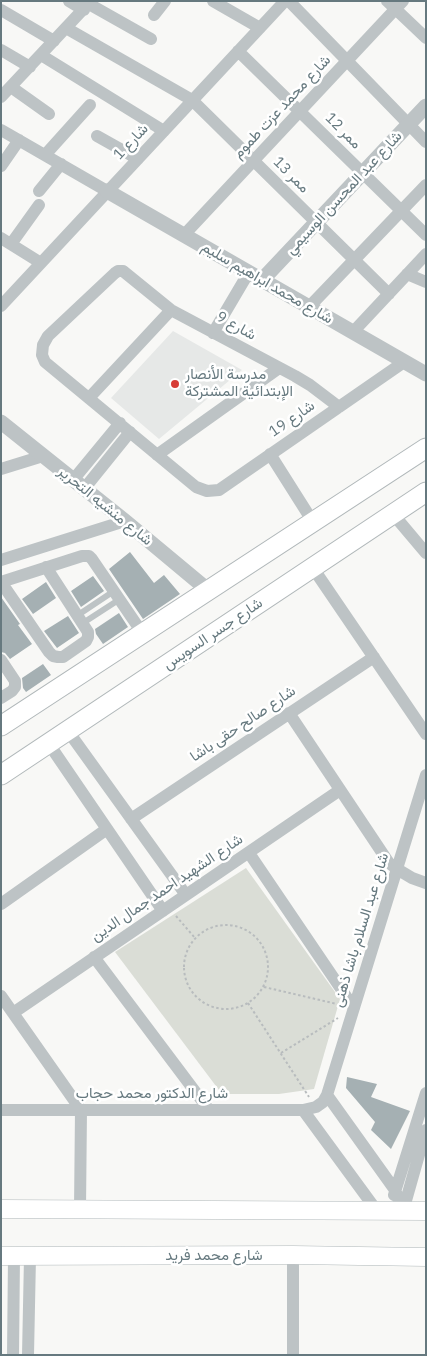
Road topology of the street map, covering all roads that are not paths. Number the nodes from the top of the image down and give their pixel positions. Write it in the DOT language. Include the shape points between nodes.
graph roads {
  1 [pos="69,1"];
  2 [pos="165,1"];
  3 [pos="213,1"];
  4 [pos="285,1"];
  5 [pos="289,1"];
  6 [pos="395,4"];
  7 [pos="88,5"];
  8 [pos="1,10"];
  9 [pos="154,15"];
  10 [pos="66,28"];
  11 [pos="260,28"];
  12 [pos="426,38"];
  13 [pos="151,39"];
  14 [pos="54,41"];
  15 [pos="1,50"];
  16 [pos="238,51"];
  17 [pos="41,56"];
  18 [pos="347,61"];
  19 [pos="30,67"];
  20 [pos="11,87"];
  21 [pos="1,97"];
  22 [pos="192,100"];
  23 [pos="90,105"];
  24 [pos="426,106"];
  25 [pos="300,111"];
  26 [pos="49,114"];
  27 [pos="408,125"];
  28 [pos="1,130"];
  29 [pos="164,131"];
  30 [pos="97,136"];
  31 [pos="19,140"];
  32 [pos="426,142"];
  33 [pos="46,155"];
  34 [pos="138,159"];
  35 [pos="254,161"];
  36 [pos="60,164"];
  37 [pos="1,166"];
  38 [pos="363,173"];
  39 [pos="426,184"];
  40 [pos="39,191"];
  41 [pos="108,191"];
  42 [pos="39,205"];
  43 [pos="401,210"];
  44 [pos="316,222"];
  45 [pos="184,235"];
  46 [pos="426,235"];
  47 [pos="6,241"];
  48 [pos="426,254"];
  49 [pos="354,260"];
  50 [pos="41,263"];
  51 [pos="249,272"];
  52 [pos="407,274"];
  53 [pos="262,280"];
  54 [pos="426,282"];
  55 [pos="389,294"];
  56 [pos="1,306"];
  57 [pos="309,307"];
  58 [pos="171,310"];
  59 [pos="353,332"];
  60 [pos="213,333"];
  61 [pos="404,362"];
  62 [pos="279,368"];
  63 [pos="426,374"];
  64 [pos="89,398"];
  65 [pos="338,407"];
  66 [pos="1,422"];
  67 [pos="125,428"];
  68 [pos="426,448"];
  69 [pos="270,454"];
  70 [pos="157,455"];
  71 [pos="43,456"];
  72 [pos="1,470"];
  73 [pos="79,484"];
  74 [pos="426,492"];
  75 [pos="393,514"];
  76 [pos="125,521"];
  77 [pos="313,522"];
  78 [pos="426,552"];
  79 [pos="1,560"];
  80 [pos="46,567"];
  81 [pos="313,568"];
  82 [pos="1,582"];
  83 [pos="209,591"];
  84 [pos="117,596"];
  85 [pos="81,619"];
  86 [pos="143,634"];
  87 [pos="374,657"];
  88 [pos="1,660"];
  89 [pos="1,698"];
  90 [pos="289,713"];
  91 [pos="1,726"];
  92 [pos="68,730"];
  93 [pos="426,734"];
  94 [pos="49,744"];
  95 [pos="1,775"];
  96 [pos="426,775"];
  97 [pos="340,790"];
  98 [pos="131,818"];
  99 [pos="107,829"];
  100 [pos="249,852"];
  101 [pos="397,870"];
  102 [pos="426,883"];
  103 [pos="186,895"];
  104 [pos="1,904"];
  105 [pos="166,909"];
  106 [pos="94,957"];
  107 [pos="1,996"];
  108 [pos="354,1008"];
  109 [pos="13,1013"];
  110 [pos="426,1093"];
  111 [pos="327,1094"];
  112 [pos="1,1110"];
  113 [pos="80,1110"];
  114 [pos="209,1110"];
  115 [pos="303,1110"];
  116 [pos="426,1130"];
  117 [pos="395,1190"];
  118 [pos="1,1209"];
  119 [pos="80,1209"];
  120 [pos="390,1211"];
  121 [pos="426,1211"];
  122 [pos="293,1255"];
  123 [pos="15,1256"];
  124 [pos="426,1257"];
  125 [pos="13,1355"];
  126 [pos="28,1355"];
  127 [pos="293,1355"];
  1 -- 7 [label="street"];
  2 -- 9 [label="street"];
  3 -- 11 [label="street"];
  4 -- 11 [label="street, شارع 1"];
  5 -- 18 [label="street"];
  6 -- 12 [label="street"];
  6 -- 18 [label="street, شارع محمد عزت طموم"];
  7 -- 10 [label="street"];
  7 -- 13 [label="street"];
  8 -- 14 [label="street"];
  10 -- 14 [label="street"];
  10 -- 22 [label="street, ممر 13"];
  11 -- 16 [label="street, شارع 1"];
  14 -- 17 [label="street"];
  15 -- 19 [label="street"];
  16 -- 22 [label="street, شارع 1"];
  16 -- 25 [label="street, ممر 12"];
  17 -- 19 [label="street"];
  17 -- 29 [label="street"];
  18 -- 25 [label="street, شارع محمد عزت طموم"];
  18 -- 27 [label="street"];
  19 -- 20 [label="street"];
  20 -- 21 [label="street"];
  20 -- 26 [label="street"];
  22 -- 29 [label="street, شارع 1"];
  22 -- 35 [label="street, ممر 13"];
  23 -- 33 [label="street"];
  24 -- 27 [label="street, شارع عبد المحسن الوسيمي"];
  25 -- 35 [label="street, شارع محمد عزت طموم"];
  25 -- 38 [label="street, ممر 12"];
  27 -- 32 [label="street"];
  27 -- 38 [label="street, شارع عبد المحسن الوسيمي"];
  28 -- 31 [label="street"];
  29 -- 34 [label="street, شارع 1"];
  30 -- 34 [label="street"];
  31 -- 33 [label="street"];
  31 -- 37 [label="street"];
  33 -- 36 [label="street"];
  34 -- 41 [label="street, شارع 1"];
  35 -- 44 [label="street, ممر 13"];
  35 -- 45 [label="street, شارع محمد عزت طموم"];
  36 -- 40 [label="street"];
  36 -- 41 [label="street"];
  38 -- 43 [label="street, ممر 12"];
  38 -- 44 [label="street, شارع عبد المحسن الوسيمي"];
  39 -- 43 [label="street"];
  41 -- 45 [label="street, شارع محمد ابراهيم سليم"];
  41 -- 50 [label="street, شارع 1"];
  42 -- 47 [label="street"];
  43 -- 46 [label="street, ممر 12"];
  43 -- 49 [label="street"];
  44 -- 49 [label="street, ممر 13"];
  44 -- 53 [label="street, شارع عبد المحسن الوسيمي"];
  45 -- 51 [label="street, شارع محمد ابراهيم سليم"];
  47 -- 50 [label="street"];
  48 -- 52 [label="street"];
  49 -- 55 [label="street, ممر 13"];
  49 -- 57 [label="street"];
  50 -- 56 [label="street, شارع 1"];
  51 -- 53 [label="street, شارع محمد ابراهيم سليم"];
  51 -- 60 [label="street"];
  52 -- 54 [label="street"];
  52 -- 55 [label="street"];
  53 -- 57 [label="street, شارع محمد ابراهيم سليم"];
  55 -- 59 [label="street"];
  57 -- 59 [label="street, شارع محمد ابراهيم سليم"];
  58 -- 60 [label="street, شارع 9"];
  58 -- 64 [label="street"];
  58 -- 64 [label="street, شارع 9" via="121,270 48,336 42,351 45,362"];
  59 -- 61 [label="street, شارع محمد ابراهيم سليم"];
  60 -- 62 [label="street, شارع 9"];
  61 -- 63 [label="street, شارع محمد ابراهيم سليم"];
  61 -- 65 [label="street, شارع 19"];
  62 -- 65 [label="street, شارع 9" via="310,385"];
  62 -- 70 [label="street"];
  64 -- 67 [label="street"];
  65 -- 69 [label="street, شارع 19"];
  66 -- 71 [label="street, شارع منشيه التحرير"];
  67 -- 70 [label="street"];
  67 -- 73 [label="street"];
  68 -- 77 [label="main road"];
  69 -- 70 [label="street, شارع 19" via="219,490 207,491 196,487"];
  69 -- 77 [label="street"];
  71 -- 72 [label="street"];
  71 -- 73 [label="street, شارع منشيه التحرير"];
  73 -- 76 [label="street, شارع منشيه التحرير"];
  74 -- 75 [label="main road, شارع جسر السويس"];
  75 -- 78 [label="street"];
  75 -- 81 [label="main road, شارع جسر السويس"];
  76 -- 79 [label="street"];
  76 -- 83 [label="street, شارع منشيه التحرير"];
  77 -- 83 [label="main road"];
  80 -- 82 [label="street"];
  80 -- 84 [label="street" via="86,555 92,558"];
  80 -- 85 [label="street"];
  81 -- 87 [label="street"];
  81 -- 92 [label="main road, شارع جسر السويس"];
  82 -- 85 [label="street" via="53,656 63,657 86,641 88,632"];
  83 -- 86 [label="main road"];
  84 -- 85 [label="lane"];
  84 -- 86 [label="street"];
  86 -- 91 [label="main road"];
  87 -- 90 [label="street, شارع صالح حقى باشا"];
  87 -- 93 [label="street"];
  88 -- 89 [label="street" via="15,687"];
  90 -- 97 [label="street"];
  90 -- 98 [label="street, شارع صالح حقى باشا"];
  92 -- 94 [label="main road, شارع جسر السويس"];
  92 -- 98 [label="street"];
  94 -- 95 [label="main road, شارع جسر السويس"];
  94 -- 99 [label="street"];
  96 -- 101 [label="street, شارع عبد السلام باشا ذهنى"];
  97 -- 100 [label="street, شارع الشهيد احمد جمال الدين"];
  97 -- 101 [label="street" via="383,855"];
  98 -- 103 [label="street"];
  99 -- 104 [label="street"];
  99 -- 105 [label="street"];
  100 -- 103 [label="street, شارع الشهيد احمد جمال الدين"];
  100 -- 108 [label="street"];
  101 -- 102 [label="street"];
  101 -- 108 [label="street, شارع عبد السلام باشا ذهنى"];
  103 -- 105 [label="street, شارع الشهيد احمد جمال الدين"];
  105 -- 106 [label="street, شارع الشهيد احمد جمال الدين"];
  106 -- 109 [label="street, شارع الشهيد احمد جمال الدين"];
  106 -- 114 [label="street"];
  107 -- 109 [label="street"];
  108 -- 111 [label="street, شارع عبد السلام باشا ذهنى"];
  109 -- 113 [label="street"];
  110 -- 117 [label="street"];
  111 -- 115 [label="street, شارع الدكتور محمد حجاب" via="316,1107"];
  111 -- 117 [label="street"];
  112 -- 113 [label="street, شارع الدكتور محمد حجاب"];
  113 -- 114 [label="street, شارع الدكتور محمد حجاب"];
  113 -- 119 [label="street"];
  114 -- 115 [label="street, شارع الدكتور محمد حجاب"];
  115 -- 120 [label="street"];
  116 -- 120 [label="street"];
  117 -- 120 [label="street"];
  118 -- 119 [label="main road"];
  119 -- 120 [label="main road"];
  120 -- 121 [label="main road"];
  122 -- 123 [label="main road, شارع محمد فريد"];
  122 -- 124 [label="main road, شارع محمد فريد"];
  122 -- 127 [label="street"];
  123 -- 125 [label="street"];
  123 -- 126 [label="street"];
}
